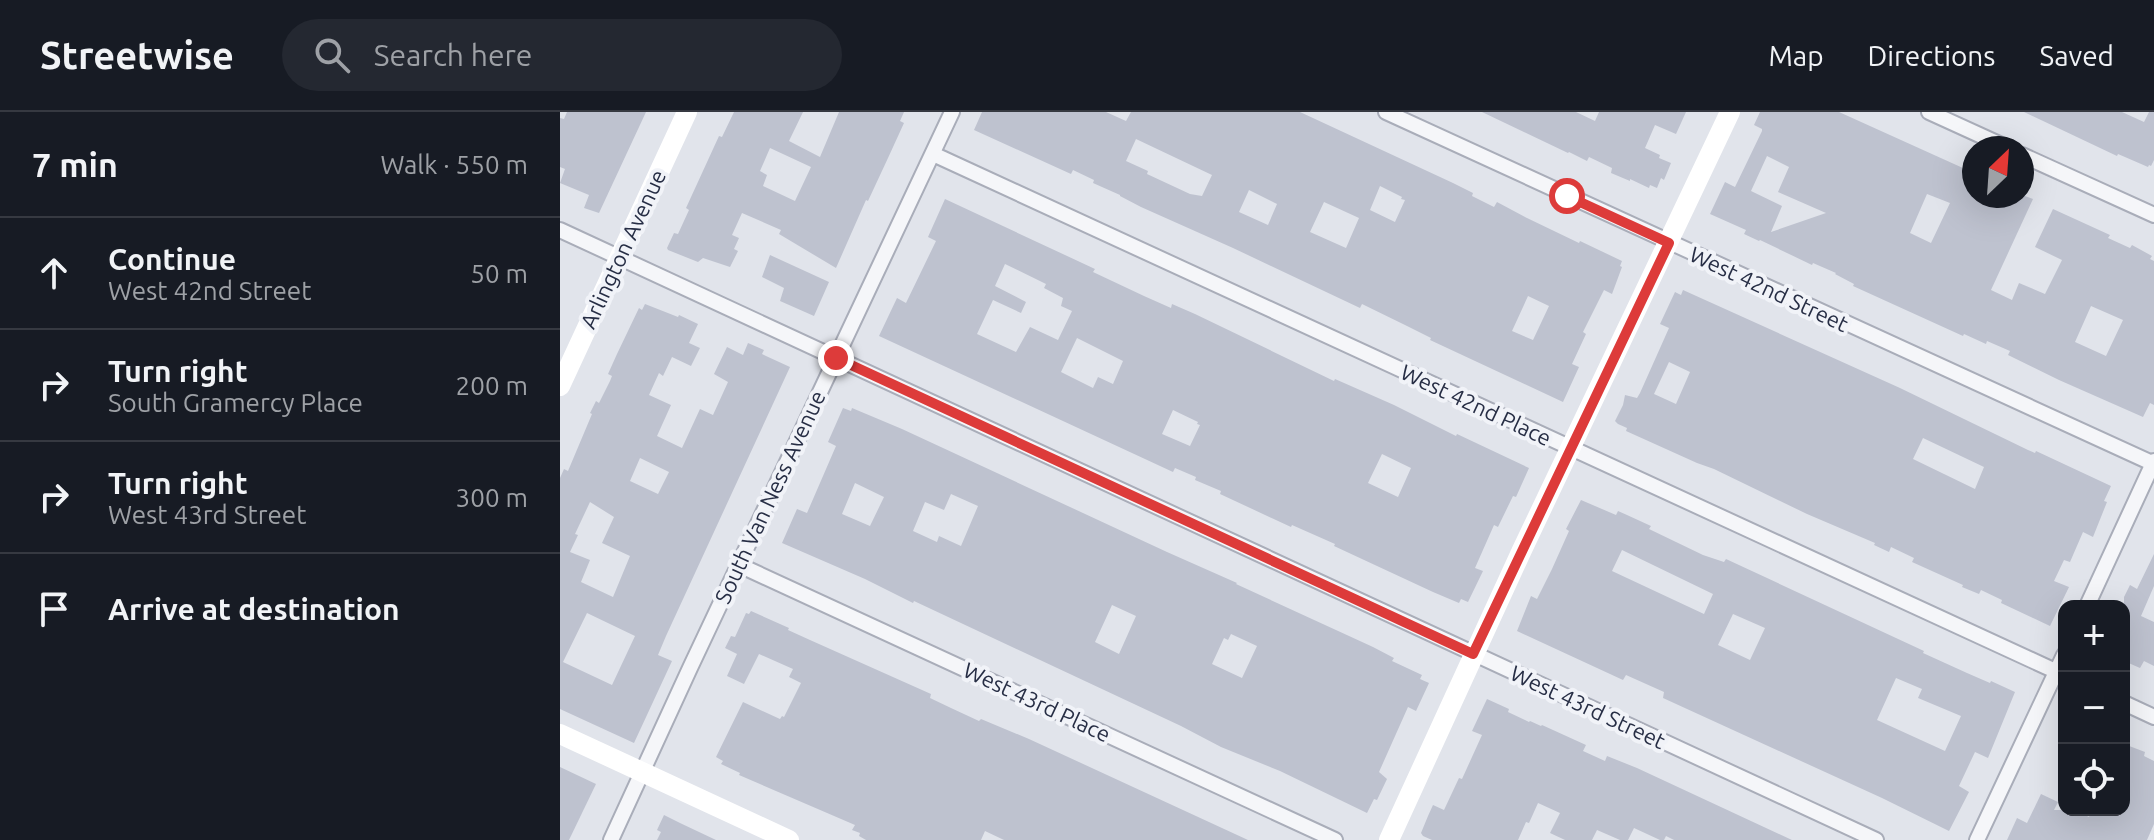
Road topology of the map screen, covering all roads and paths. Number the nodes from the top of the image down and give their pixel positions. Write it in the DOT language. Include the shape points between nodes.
graph roads {
  1 [pos="687,112"];
  2 [pos="952,112"];
  3 [pos="1386,112"];
  4 [pos="1730,112"];
  5 [pos="1929,112"];
  6 [pos="1982,136"];
  7 [pos="933,154"];
  8 [pos="2034,160"];
  9 [pos="2154,215"];
  10 [pos="560,230"];
  11 [pos="1669,243"];
  12 [pos="618,258"];
  13 [pos="836,358"];
  14 [pos="560,386"];
  15 [pos="1570,449"];
  16 [pos="2154,463"];
  17 [pos="739,565"];
  18 [pos="2090,600"];
  19 [pos="1473,654"];
  20 [pos="2058,672"];
  21 [pos="2058,677"];
  22 [pos="2130,706"];
  23 [pos="2154,717"];
  24 [pos="560,734"];
  25 [pos="643,772"];
  26 [pos="611,840"];
  27 [pos="789,840"];
  28 [pos="1335,840"];
  29 [pos="1389,840"];
  30 [pos="1876,840"];
  31 [pos="1977,840"];
  1 -- 12 [label="street, Arlington Avenue"];
  2 -- 7 [label="street, South Van Ness Avenue"];
  3 -- 11 [label="street, West 42nd Street"];
  4 -- 11 [label="street"];
  5 -- 6 [label="street"];
  7 -- 13 [label="street, South Van Ness Avenue"];
  7 -- 15 [label="street, West 42nd Place"];
  8 -- 9 [label="street"];
  10 -- 12 [label="street, West 43rd Street"];
  11 -- 15 [label="street"];
  11 -- 16 [label="street, West 42nd Street"];
  12 -- 13 [label="street, West 43rd Street"];
  12 -- 14 [label="street, Arlington Avenue"];
  13 -- 17 [label="street, South Van Ness Avenue"];
  13 -- 19 [label="street, West 43rd Street"];
  15 -- 19 [label="street"];
  15 -- 20 [label="street, West 42nd Place"];
  16 -- 18 [label="street"];
  17 -- 25 [label="street, South Van Ness Avenue"];
  17 -- 28 [label="street, West 43rd Place"];
  19 -- 29 [label="street"];
  19 -- 30 [label="street, West 43rd Street"];
  21 -- 31 [label="street"];
  22 -- 23 [label="street"];
  24 -- 25 [label="street"];
  25 -- 26 [label="street, South Van Ness Avenue"];
  25 -- 27 [label="street"];
}
